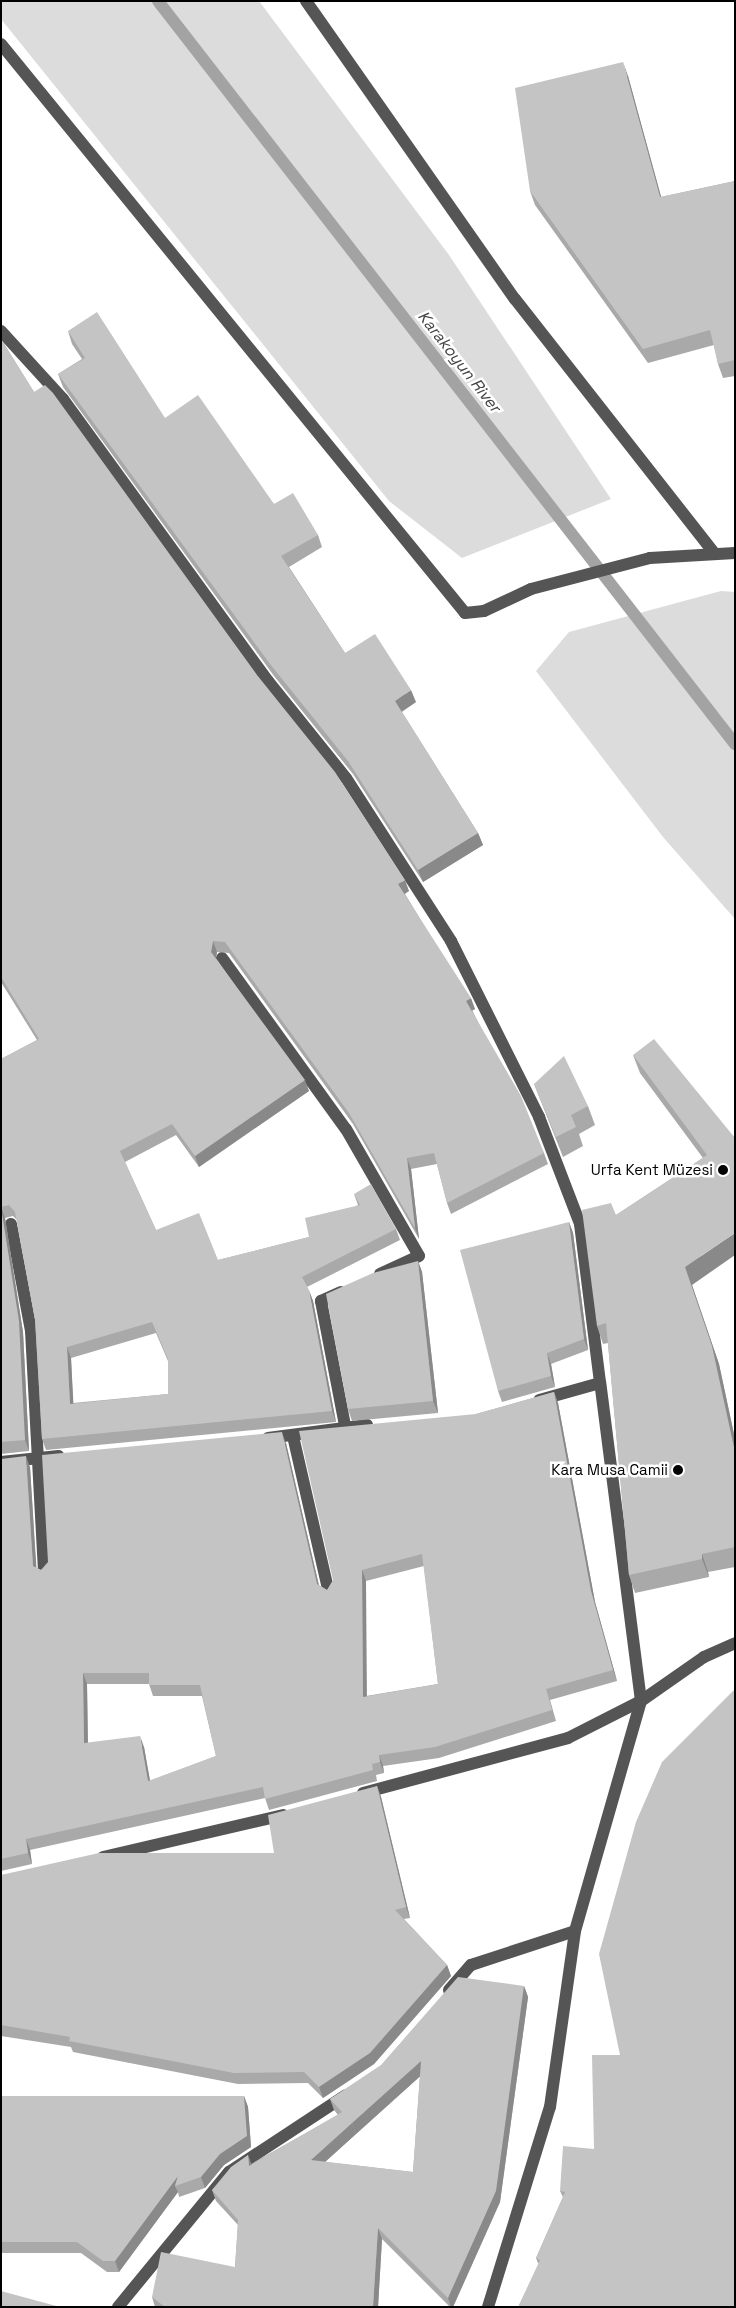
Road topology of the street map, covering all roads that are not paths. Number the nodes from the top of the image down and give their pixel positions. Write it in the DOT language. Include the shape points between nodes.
graph roads {
  1 [pos="306,1"];
  2 [pos="1,44"];
  3 [pos="1,331"];
  4 [pos="735,552"];
  5 [pos="715,554"];
  6 [pos="222,958"];
  7 [pos="11,1224"];
  8 [pos="600,1383"];
  9 [pos="526,1404"];
  10 [pos="383,1424"];
  11 [pos="345,1426"];
  12 [pos="293,1436"];
  13 [pos="255,1439"];
  14 [pos="74,1455"];
  15 [pos="36,1457"];
  16 [pos="1,1462"];
  17 [pos="44,1573"];
  18 [pos="329,1593"];
  19 [pos="735,1643"];
  20 [pos="641,1702"];
  21 [pos="353,1796"];
  22 [pos="296,1811"];
  23 [pos="85,1861"];
  24 [pos="575,1931"];
  25 [pos="439,2002"];
  26 [pos="358,2086"];
  27 [pos="118,2307"];
  28 [pos="488,2307"];
  1 -- 5 [label="street" via="515,299"];
  2 -- 5 [label="street" via="465,613 484,611 531,589 650,558"];
  3 -- 8 [label="street" via="64,399 268,680 346,778 451,940 539,1117 580,1224"];
  4 -- 5 [label="street"];
  6 -- 11 [label="street" via="346,1129 419,1256 321,1301"];
  7 -- 15 [label="street" via="31,1331"];
  8 -- 9 [label="street"];
  8 -- 20 [label="street"];
  10 -- 11 [label="street"];
  11 -- 12 [label="street"];
  12 -- 13 [label="street"];
  12 -- 18 [label="street"];
  14 -- 15 [label="street"];
  15 -- 16 [label="street"];
  15 -- 17 [label="street"];
  19 -- 20 [label="street" via="704,1657"];
  20 -- 21 [label="street" via="568,1738"];
  20 -- 24 [label="street"];
  22 -- 23 [label="street"];
  24 -- 25 [label="street" via="471,1966"];
  24 -- 28 [label="street" via="550,2107"];
  26 -- 27 [label="street" via="229,2172"];
}
